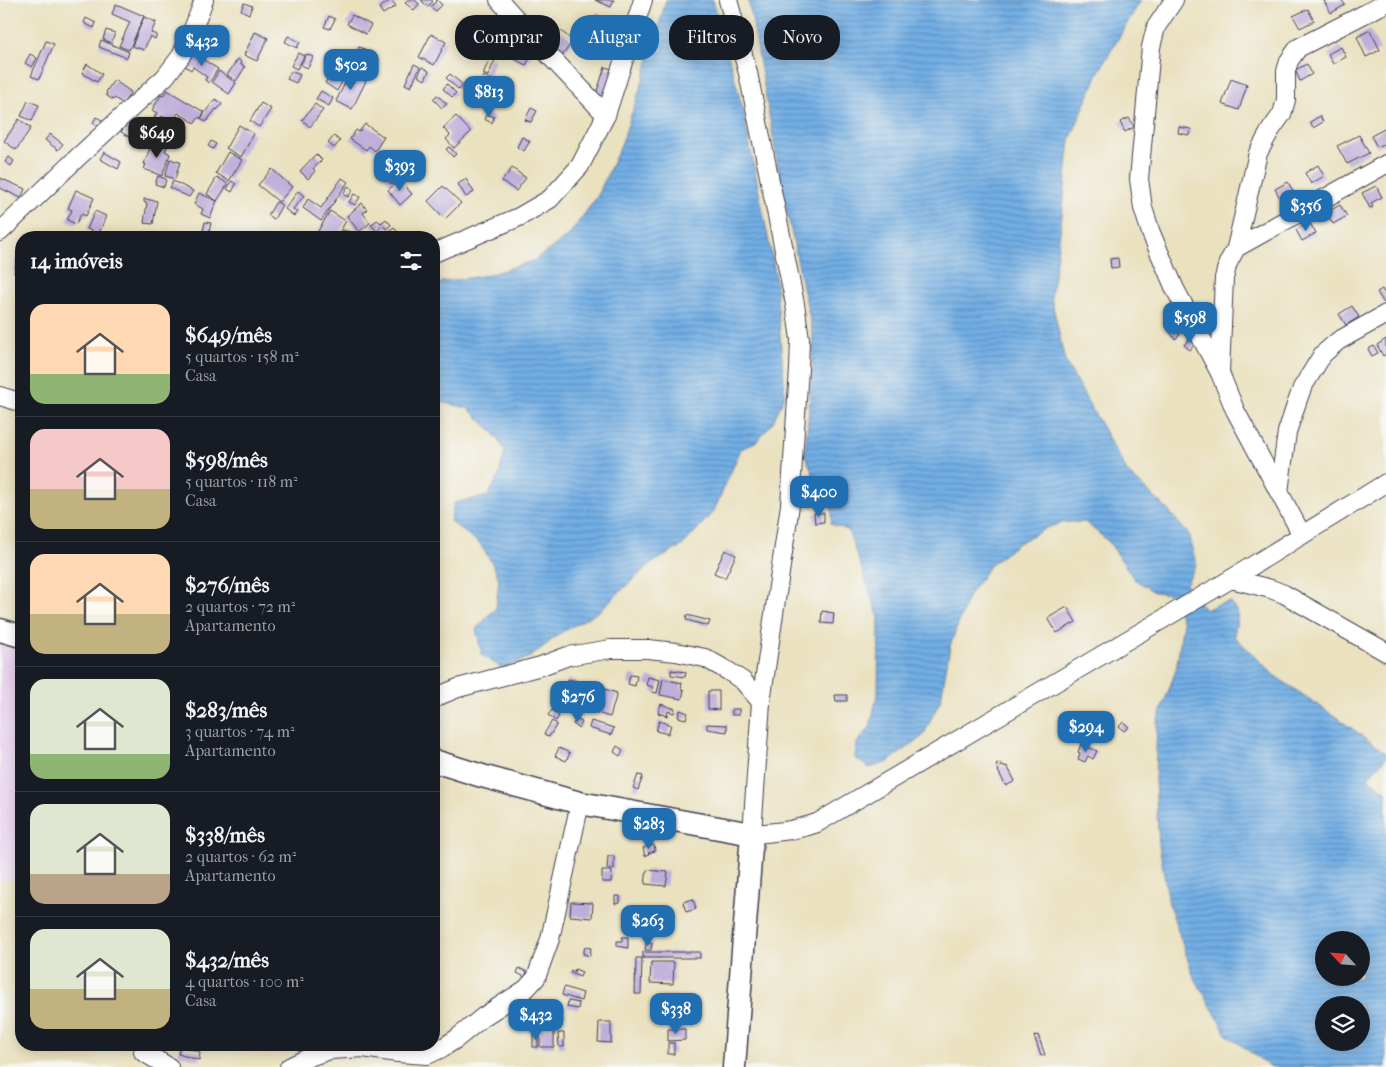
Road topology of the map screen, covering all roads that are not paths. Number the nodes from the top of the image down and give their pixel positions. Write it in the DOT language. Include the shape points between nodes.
graph roads {
  1 [pos="204,0"];
  2 [pos="499,0"];
  3 [pos="643,0"];
  4 [pos="728,0"];
  5 [pos="1174,0"];
  6 [pos="1386,4"];
  7 [pos="606,115"];
  8 [pos="1386,164"];
  9 [pos="0,232"];
  10 [pos="1236,248"];
  11 [pos="440,250"];
  12 [pos="1386,314"];
  13 [pos="1220,373"];
  14 [pos="0,396"];
  15 [pos="15,401"];
  16 [pos="1386,483"];
  17 [pos="1279,492"];
  18 [pos="1302,535"];
  19 [pos="1231,579"];
  20 [pos="0,630"];
  21 [pos="15,634"];
  22 [pos="1356,635"];
  23 [pos="1386,636"];
  24 [pos="1386,652"];
  25 [pos="440,696"];
  26 [pos="760,702"];
  27 [pos="440,763"];
  28 [pos="580,804"];
  29 [pos="752,834"];
  30 [pos="440,1049"];
  31 [pos="327,1051"];
  32 [pos="380,1051"];
  33 [pos="436,1051"];
  34 [pos="144,1055"];
  35 [pos="169,1067"];
  36 [pos="289,1067"];
  37 [pos="734,1067"];
  1 -- 9 [label="street" via="181,56 165,77"];
  2 -- 7 [label="street"];
  3 -- 7 [label="street"];
  4 -- 26 [label="street" via="748,73 800,338 790,505"];
  5 -- 13 [label="street" via="1156,27 1150,47 1139,179 1151,233 1175,289"];
  6 -- 10 [label="street" via="1298,48 1289,61 1286,100 1282,114 1258,153"];
  7 -- 11 [label="street" via="580,166 550,199 519,217"];
  8 -- 10 [label="street"];
  10 -- 13 [label="street" via="1224,278"];
  12 -- 17 [label="street" via="1338,341 1323,354 1302,388 1287,432"];
  13 -- 17 [label="street" via="1235,410"];
  14 -- 15 [label="street"];
  16 -- 18 [label="street"];
  17 -- 18 [label="street"];
  18 -- 19 [label="street"];
  19 -- 22 [label="street" via="1284,594"];
  19 -- 29 [label="street" via="817,823 786,832"];
  20 -- 21 [label="main road"];
  22 -- 23 [label="street"];
  22 -- 24 [label="street"];
  25 -- 26 [label="street" via="568,656 611,649 648,649 706,658 743,681"];
  26 -- 29 [label="street"];
  27 -- 28 [label="main road"];
  28 -- 29 [label="main road"];
  28 -- 30 [label="street" via="550,939 536,978 526,989"];
  29 -- 37 [label="main road"];
  31 -- 36 [label="street"];
  32 -- 33 [label="street" via="427,1055"];
  34 -- 35 [label="street"];
}
